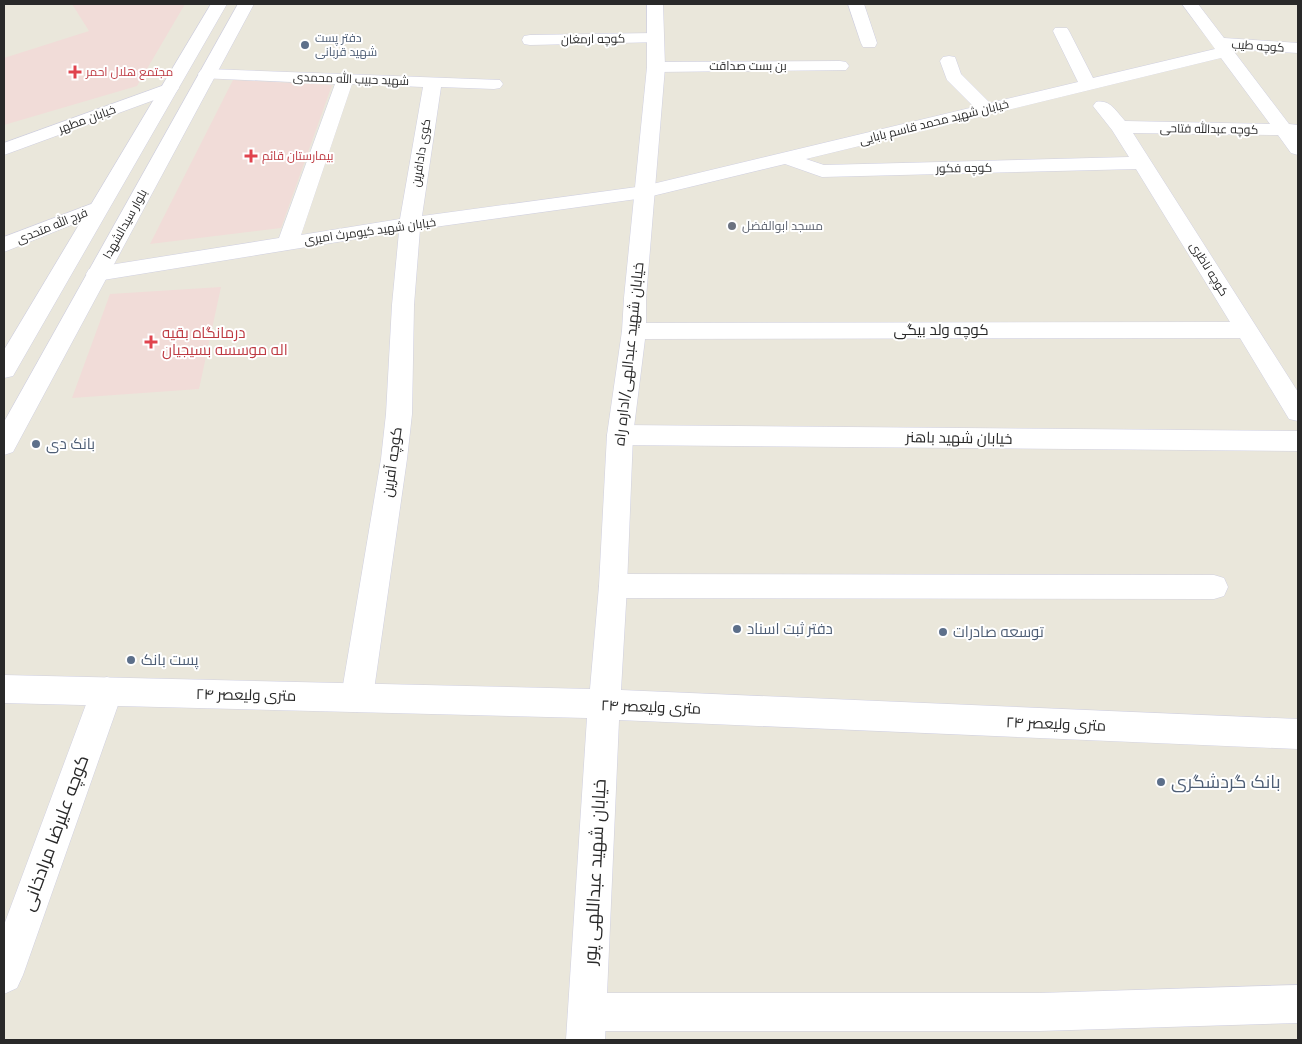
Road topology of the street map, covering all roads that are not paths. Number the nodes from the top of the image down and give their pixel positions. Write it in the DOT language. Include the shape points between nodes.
graph roads {
  1 [pos="219,4"];
  2 [pos="246,4"];
  3 [pos="655,4"];
  4 [pos="856,4"];
  5 [pos="1190,4"];
  6 [pos="1061,31"];
  7 [pos="656,38"];
  8 [pos="530,40"];
  9 [pos="869,43"];
  10 [pos="1221,47"];
  11 [pos="1298,48"];
  12 [pos="949,61"];
  13 [pos="840,66"];
  14 [pos="656,67"];
  15 [pos="207,74"];
  16 [pos="345,79"];
  17 [pos="433,82"];
  18 [pos="494,84"];
  19 [pos="1088,85"];
  20 [pos="170,88"];
  21 [pos="1102,106"];
  22 [pos="987,110"];
  23 [pos="1120,127"];
  24 [pos="1291,130"];
  25 [pos="4,149"];
  26 [pos="1298,149"];
  27 [pos="787,158"];
  28 [pos="1142,163"];
  29 [pos="644,192"];
  30 [pos="100,208"];
  31 [pos="410,224"];
  32 [pos="288,243"];
  33 [pos="4,246"];
  34 [pos="97,274"];
  35 [pos="1247,330"];
  36 [pos="634,331"];
  37 [pos="4,370"];
  38 [pos="1298,412"];
  39 [pos="620,435"];
  40 [pos="1298,441"];
  41 [pos="4,444"];
  42 [pos="613,586"];
  43 [pos="1214,587"];
  44 [pos="4,689"];
  45 [pos="107,691"];
  46 [pos="357,697"];
  47 [pos="604,704"];
  48 [pos="1298,734"];
  49 [pos="4,975"];
  50 [pos="1298,1004"];
  51 [pos="586,1026"];
  1 -- 20 [label="street, بلوار سیدالشهدا"];
  2 -- 15 [label="street, بلوار سیدالشهدا"];
  3 -- 7 [label="street, خیابان شهید عبدالهی/اداره راه"];
  4 -- 9 [label="street"];
  5 -- 10 [label="street"];
  6 -- 19 [label="street"];
  7 -- 8 [label="street, کوچه ارمغان"];
  7 -- 14 [label="street, خیابان شهید عبدالهی/اداره راه"];
  10 -- 11 [label="street, کوچه طیب"];
  10 -- 19 [label="street, خیابان شهید محمد قاسم بابایی"];
  10 -- 24 [label="street"];
  12 -- 22 [label="street" via="953,76"];
  13 -- 14 [label="street, بن بست صداقت"];
  14 -- 29 [label="street, خیابان شهید عبدالهی/اداره راه"];
  15 -- 16 [label="street, شهید حبیب‌ الله محمدی"];
  15 -- 34 [label="street, بلوار سیدالشهدا"];
  16 -- 17 [label="street, شهید حبیب‌ الله محمدی"];
  16 -- 32 [label="street"];
  17 -- 18 [label="street, شهید حبیب‌ الله محمدی"];
  17 -- 31 [label="street, کوی دادافرین"];
  19 -- 22 [label="street, خیابان شهید محمد قاسم بابایی"];
  20 -- 25 [label="street, خیابان مطهر"];
  20 -- 30 [label="street, بلوار سیدالشهدا"];
  21 -- 23 [label="street, کوچه ناظری"];
  22 -- 27 [label="street, خیابان شهید محمد قاسم بابایی"];
  23 -- 24 [label="street, کوچه عبدالله فتاحی"];
  23 -- 28 [label="street, کوچه ناظری"];
  24 -- 26 [label="street"];
  27 -- 28 [label="street, کوچه فکور" via="822,171"];
  27 -- 29 [label="street, خیابان شهید محمد قاسم بابایی"];
  28 -- 35 [label="street, کوچه ناظری"];
  29 -- 31 [label="street, خیابان شهید کیومرث امیری"];
  29 -- 36 [label="street, خیابان شهید عبدالهی/اداره راه"];
  30 -- 33 [label="street, فرج الله متحدی"];
  30 -- 37 [label="street, بلوار سیدالشهدا"];
  31 -- 32 [label="street, خیابان شهید کیومرث امیری"];
  31 -- 46 [label="street, کوچه آفرین" via="397,432"];
  32 -- 34 [label="street, خیابان شهید کیومرث امیری"];
  34 -- 41 [label="street, بلوار سیدالشهدا"];
  35 -- 36 [label="street, کوچه ولد بیگی"];
  35 -- 38 [label="street, کوچه ناظری"];
  36 -- 39 [label="street, خیابان شهید عبدالهی/اداره راه"];
  39 -- 40 [label="street, خیابان شهید باهنر"];
  39 -- 42 [label="street, خیابان شهید عبدالهی/اداره راه"];
  42 -- 43 [label="street"];
  42 -- 47 [label="street, خیابان شهید عبدالهی/اداره راه"];
  44 -- 45 [label="street, ۲۴ متری ولیعصر"];
  45 -- 46 [label="street, ۲۴ متری ولیعصر"];
  45 -- 49 [label="street, کوچه علیرضا مرادخانی"];
  46 -- 47 [label="street, ۲۴ متری ولیعصر"];
  47 -- 48 [label="street, ۲۴ متری ولیعصر"];
  47 -- 51 [label="street, خیابان شهید عبداللهی پور"];
  50 -- 51 [label="street"];
}
